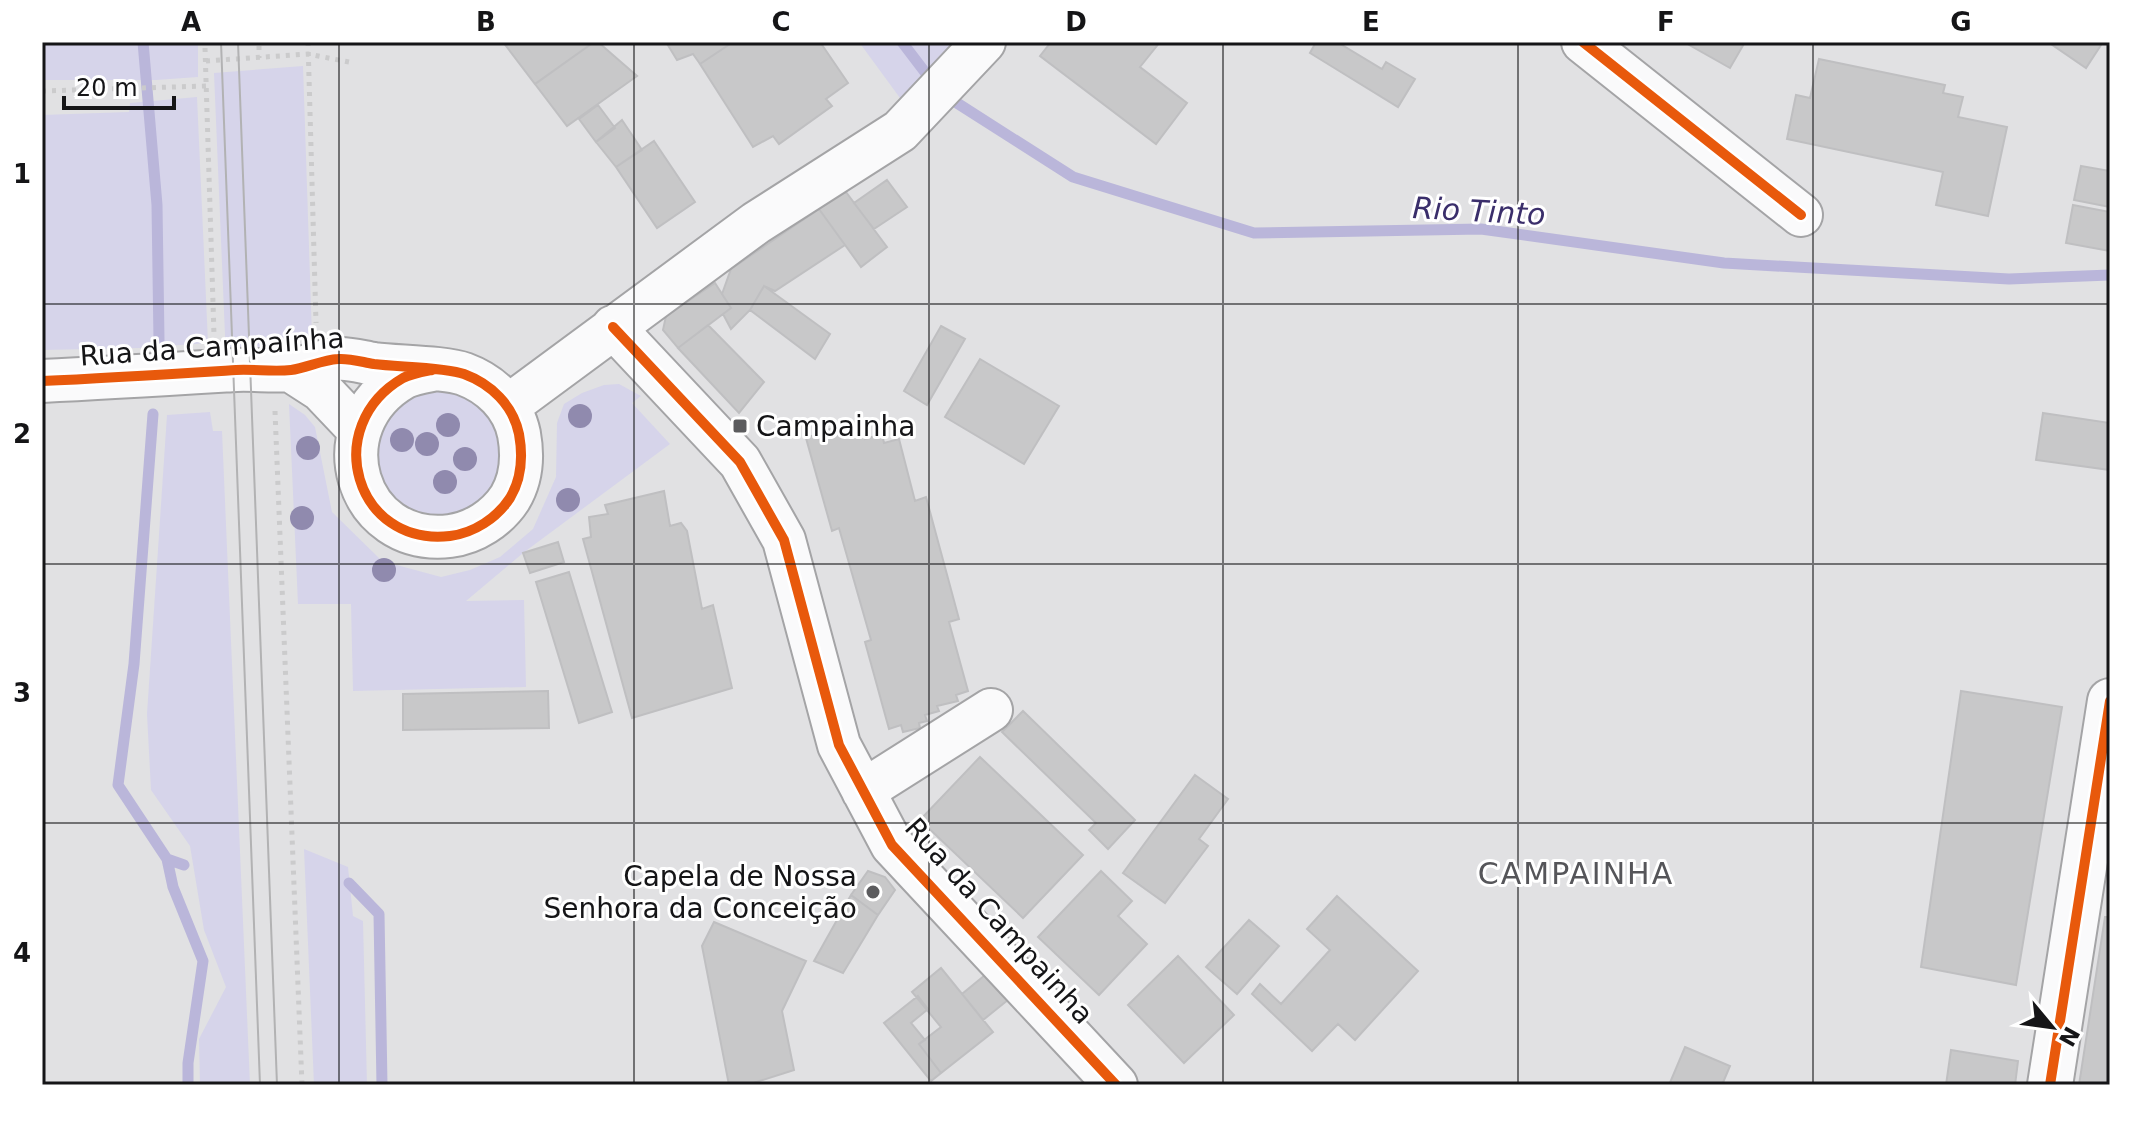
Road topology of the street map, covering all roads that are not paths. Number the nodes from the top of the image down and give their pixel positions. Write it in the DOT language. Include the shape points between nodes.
graph roads {
  1 [pos="1583,42"];
  2 [pos="978,50"];
  3 [pos="1801,215"];
  4 [pos="613,327"];
  5 [pos="290,370"];
  6 [pos="432,370"];
  7 [pos="42,381"];
  8 [pos="508,406"];
  9 [pos="358,429"];
  10 [pos="2110,701"];
  11 [pos="991,710"];
  12 [pos="863,791"];
  13 [pos="1116,1085"];
  14 [pos="2050,1085"];
  1 -- 3 [label="street"];
  2 -- 4 [label="street" via="900,131 756,223"];
  4 -- 8 [label="street"];
  4 -- 12 [label="street, Rua da Campainha" via="740,462 784,540 839,745"];
  5 -- 6 [label="street, Rua da Campaínha" via="339,359"];
  5 -- 7 [label="street, Rua da Campaínha"];
  5 -- 9 [label="street, Rua da Campaínha" via="321,390"];
  6 -- 8 [label="street, Rua da Campaínha" via="461,372 487,385"];
  6 -- 9 [label="street" via="404,378 372,403"];
  8 -- 9 [label="street" via="523,453 518,482 488,521 463,534 434,537 402,530 379,513 362,489 355,458"];
  10 -- 14 [label="street"];
  11 -- 12 [label="street"];
  12 -- 13 [label="street, Rua da Campainha" via="892,845"];
}
